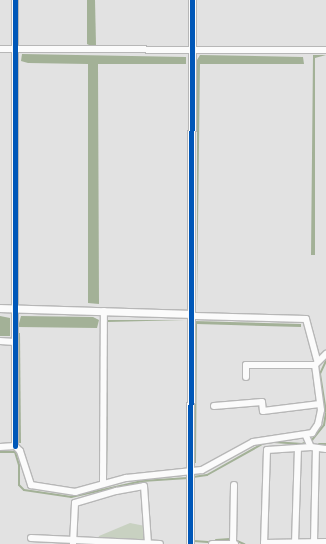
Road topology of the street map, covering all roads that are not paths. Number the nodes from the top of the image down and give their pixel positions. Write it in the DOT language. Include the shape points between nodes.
graph roads {
  1 [pos="15,0"];
  2 [pos="192,0"];
  3 [pos="16,48"];
  4 [pos="0,49"];
  5 [pos="191,50"];
  6 [pos="326,50"];
  7 [pos="0,308"];
  8 [pos="14,309"];
  9 [pos="104,310"];
  10 [pos="190,314"];
  11 [pos="0,341"];
  12 [pos="15,342"];
  13 [pos="326,354"];
  14 [pos="316,362"];
  15 [pos="246,378"];
  16 [pos="214,406"];
  17 [pos="323,408"];
  18 [pos="266,443"];
  19 [pos="309,443"];
  20 [pos="15,446"];
  21 [pos="0,447"];
  22 [pos="326,448"];
  23 [pos="298,449"];
  24 [pos="188,473"];
  25 [pos="103,483"];
  26 [pos="234,485"];
  27 [pos="31,538"];
  28 [pos="73,542"];
  29 [pos="314,542"];
  30 [pos="326,542"];
  31 [pos="148,543"];
  32 [pos="295,543"];
  33 [pos="160,544"];
  34 [pos="190,544"];
  35 [pos="212,544"];
  36 [pos="234,544"];
  1 -- 3 [label="street"];
  2 -- 5 [label="street"];
  3 -- 4 [label="street"];
  3 -- 5 [label="street"];
  3 -- 8 [label="street"];
  5 -- 6 [label="street"];
  5 -- 10 [label="street"];
  7 -- 8 [label="street"];
  8 -- 9 [label="street"];
  8 -- 12 [label="street"];
  9 -- 10 [label="street"];
  9 -- 25 [label="street"];
  10 -- 14 [label="street" via="306,319"];
  10 -- 24 [label="street"];
  11 -- 12 [label="street"];
  12 -- 20 [label="street"];
  13 -- 14 [label="street"];
  14 -- 15 [label="street" via="246,365"];
  14 -- 17 [label="street"];
  16 -- 17 [label="street" via="262,402 263,411"];
  17 -- 19 [label="street"];
  18 -- 19 [label="street"];
  18 -- 23 [label="street"];
  18 -- 24 [label="street"];
  18 -- 32 [label="street" via="264,543"];
  19 -- 22 [label="street"];
  19 -- 23 [label="street"];
  19 -- 29 [label="street"];
  20 -- 21 [label="street"];
  20 -- 25 [label="street" via="24,459 26,476 31,485 75,492"];
  23 -- 32 [label="street"];
  24 -- 25 [label="street" via="149,474"];
  24 -- 34 [label="street"];
  26 -- 36 [label="street"];
  27 -- 28 [label="street"];
  28 -- 31 [label="street"];
  28 -- 31 [label="street" via="75,503 144,486"];
  29 -- 30 [label="street"];
  29 -- 32 [label="street"];
  31 -- 33 [label="street"];
  35 -- 36 [label="street"];
}
